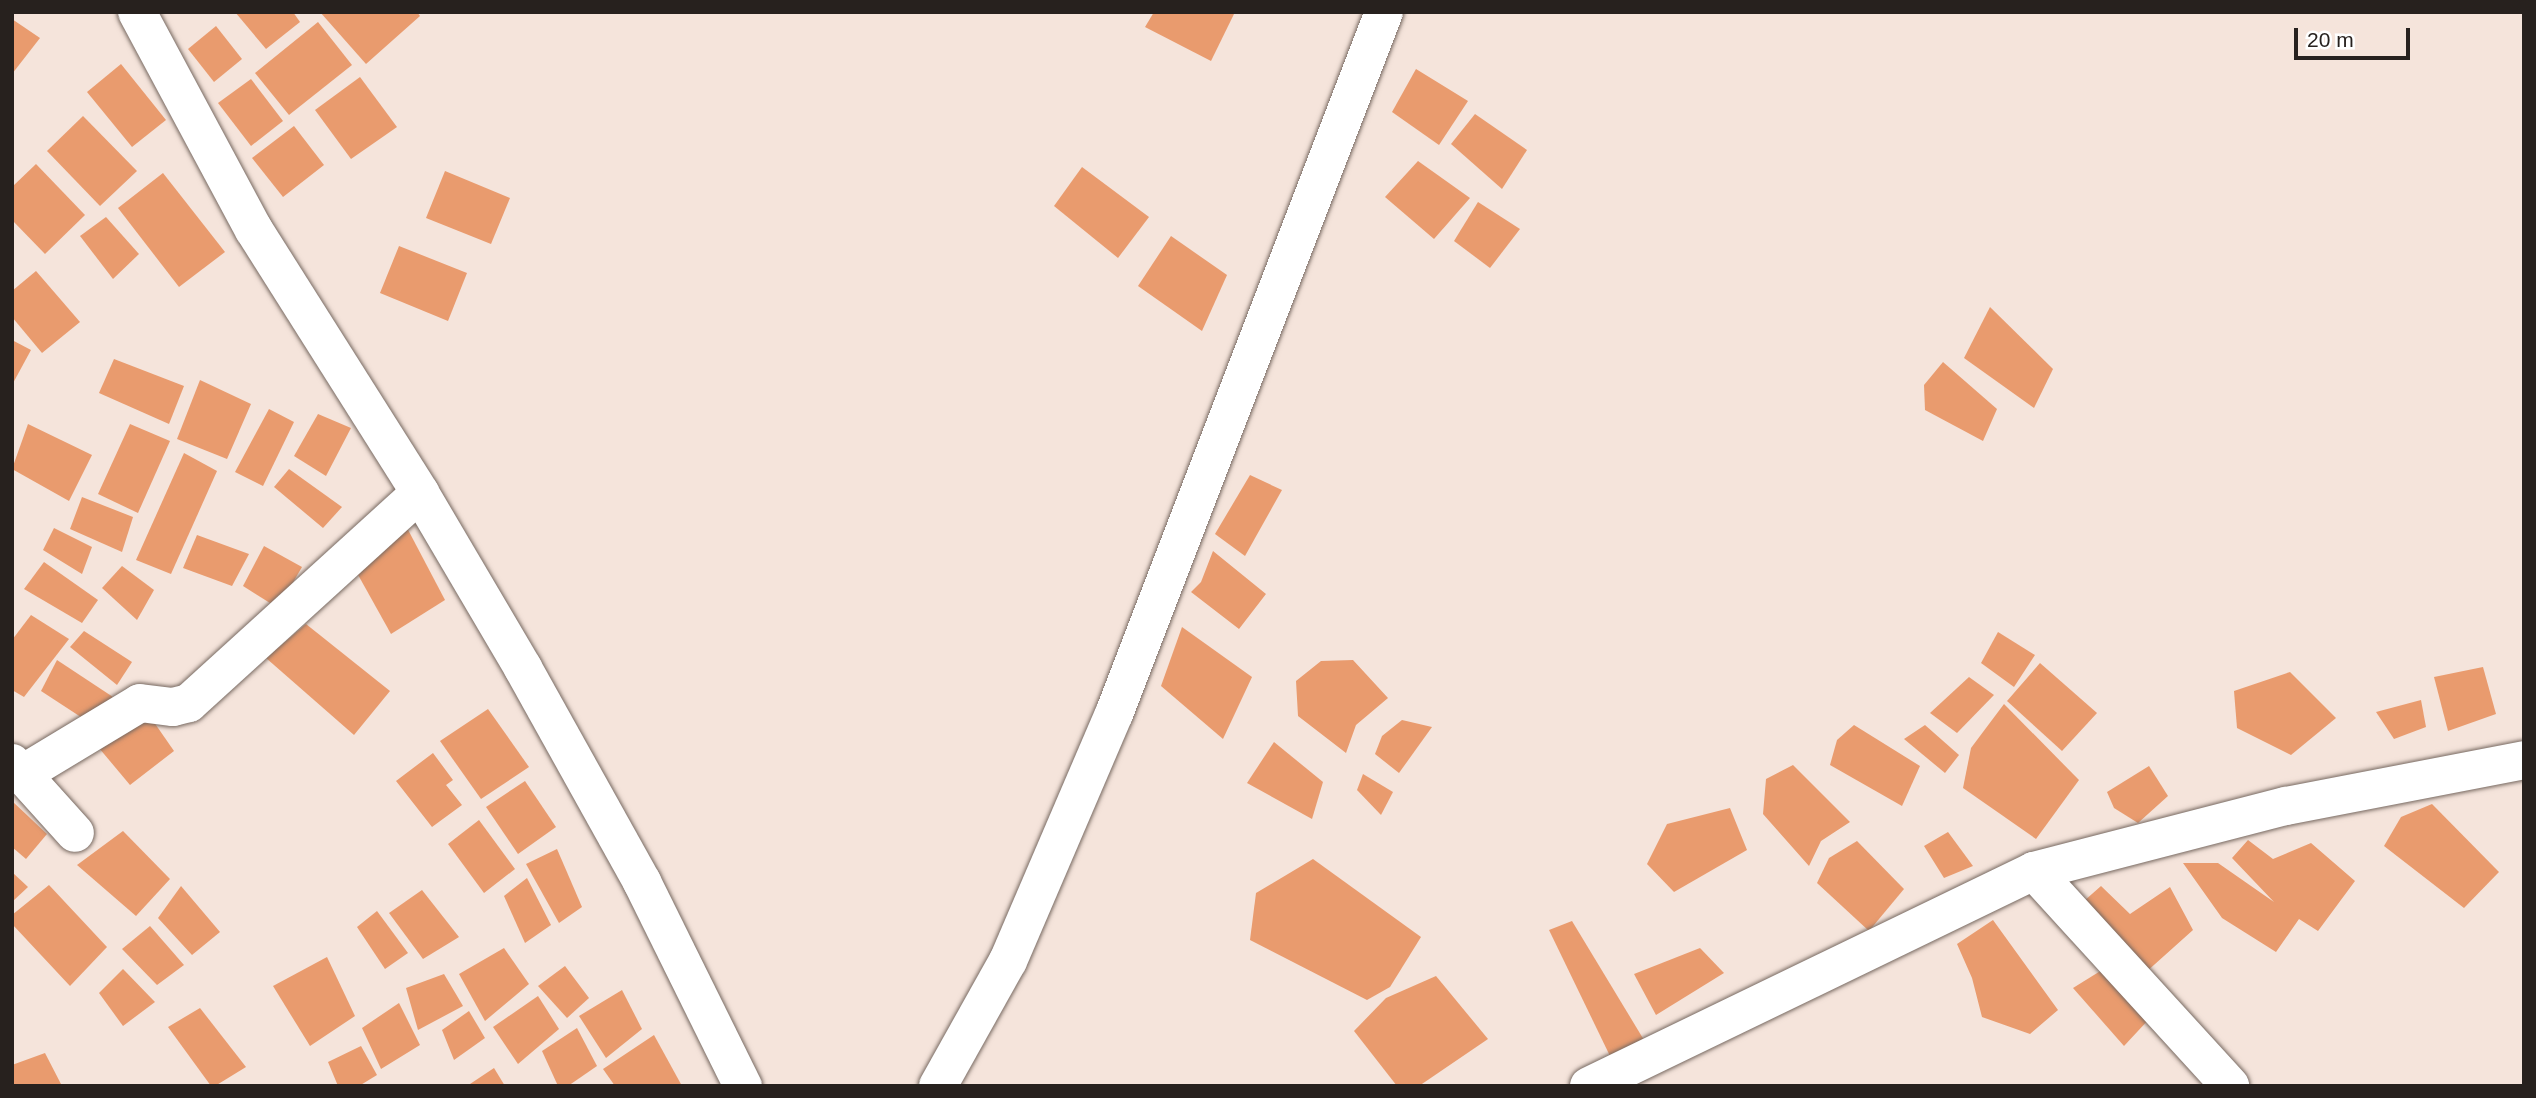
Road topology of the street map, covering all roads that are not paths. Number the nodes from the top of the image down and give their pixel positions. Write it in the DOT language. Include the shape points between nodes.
graph roads {
  1 [pos="136,12"];
  2 [pos="1384,12"];
  3 [pos="420,493"];
  4 [pos="2524,760"];
  5 [pos="18,768"];
  6 [pos="75,833"];
  7 [pos="2034,871"];
  8 [pos="743,1086"];
  9 [pos="938,1086"];
  10 [pos="1588,1086"];
  11 [pos="2230,1086"];
  1 -- 3 [label="street" via="254,230"];
  2 -- 9 [label="street" via="1114,714 1008,961"];
  3 -- 5 [label="street" via="189,703 173,707 140,703"];
  3 -- 8 [label="street" via="642,883"];
  4 -- 7 [label="street" via="2286,806"];
  5 -- 6 [label="street"];
  7 -- 10 [label="street"];
  7 -- 11 [label="street"];
}
